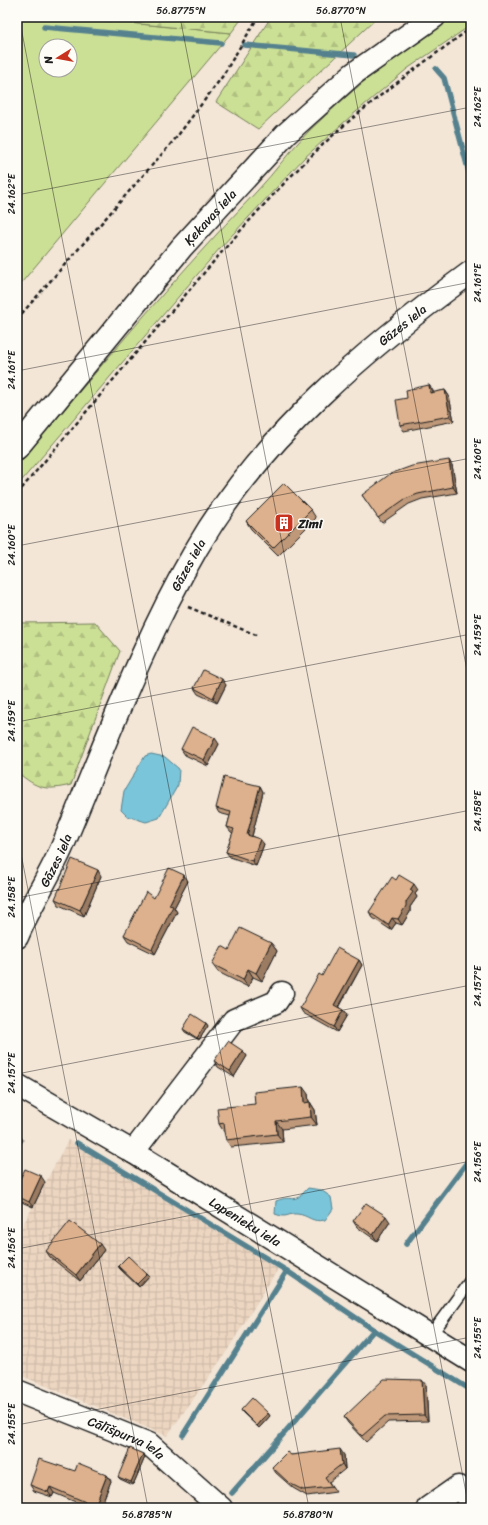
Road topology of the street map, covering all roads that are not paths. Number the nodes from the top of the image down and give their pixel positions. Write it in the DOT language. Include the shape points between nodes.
graph roads {
  1 [pos="434,17"];
  2 [pos="471,272"];
  3 [pos="17,448"];
  4 [pos="17,936"];
  5 [pos="282,993"];
  6 [pos="17,1086"];
  7 [pos="133,1152"];
  8 [pos="471,1280"];
  9 [pos="430,1336"];
  10 [pos="471,1361"];
  11 [pos="17,1391"];
  12 [pos="471,1500"];
  13 [pos="221,1508"];
  14 [pos="428,1508"];
  1 -- 3 [label="street, Ķekavas iela" via="353,74 286,134 182,247"];
  2 -- 4 [label="street, Gāzes iela" via="362,356 299,418 247,475 197,547 148,640 62,848"];
  5 -- 7 [label="street" via="276,1002 234,1020"];
  6 -- 7 [label="street, Lapenieku iela"];
  7 -- 9 [label="street, Lapenieku iela"];
  8 -- 9 [label="lane"];
  9 -- 10 [label="street, Lapenieku iela"];
  11 -- 13 [label="street, Cālīšpurva iela" via="149,1444"];
  12 -- 14 [label="street" via="458,1487"];
}
